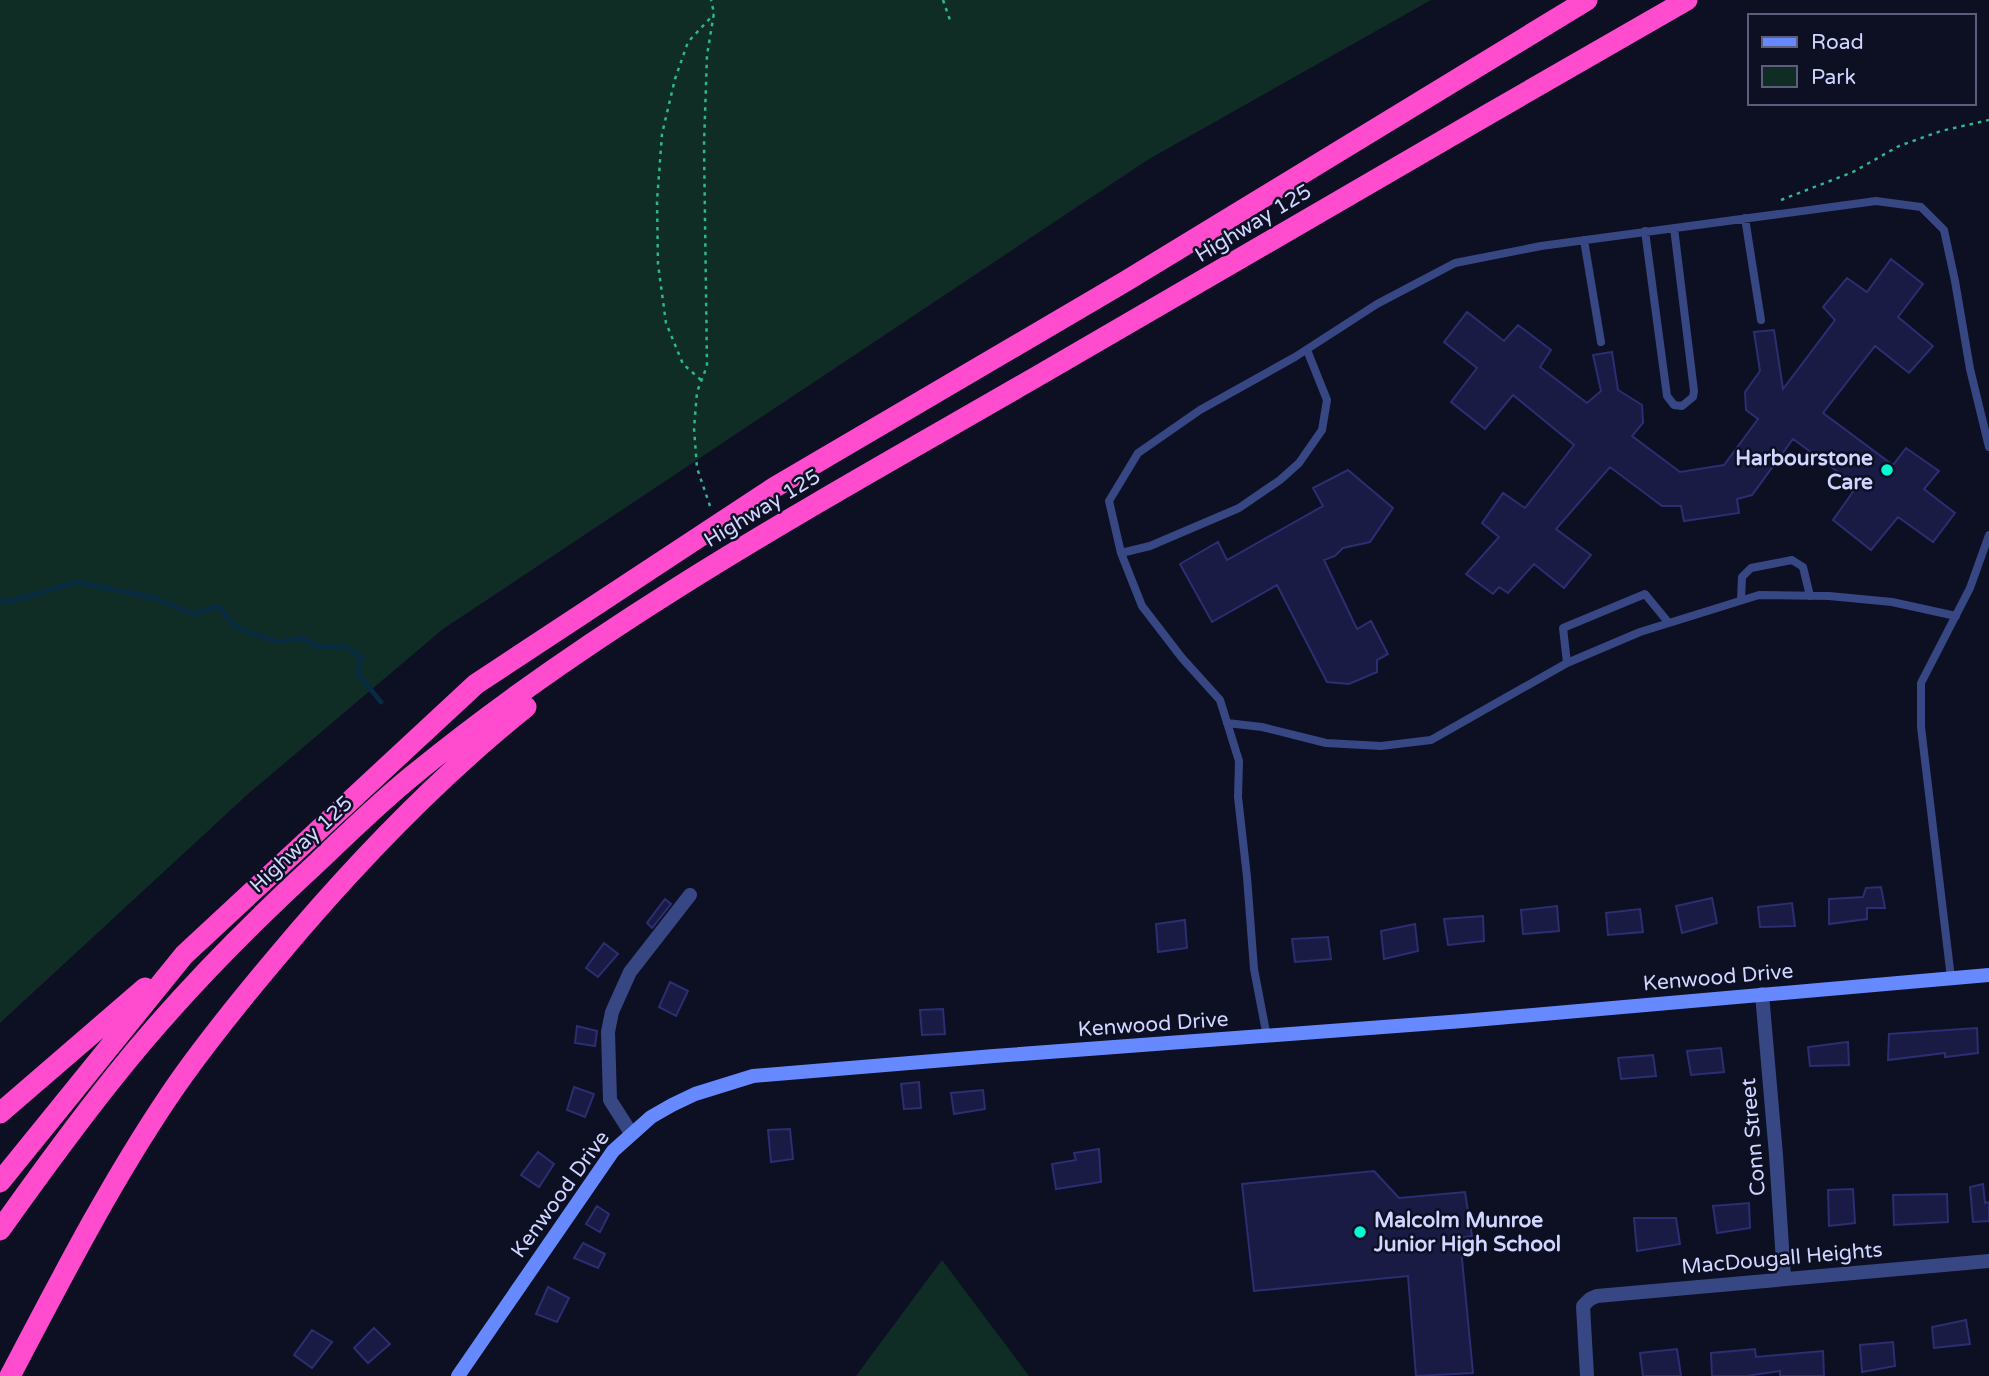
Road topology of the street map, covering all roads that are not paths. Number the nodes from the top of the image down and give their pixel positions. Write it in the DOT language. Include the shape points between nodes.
graph roads {
  1 [pos="1587,0"];
  2 [pos="1687,0"];
  3 [pos="1745,218"];
  4 [pos="1674,228"];
  5 [pos="1644,232"];
  6 [pos="1584,240"];
  7 [pos="1760,320"];
  8 [pos="1601,342"];
  9 [pos="1307,349"];
  10 [pos="1989,447"];
  11 [pos="1989,535"];
  12 [pos="1121,553"];
  13 [pos="1810,596"];
  14 [pos="661,599"];
  15 [pos="1741,600"];
  16 [pos="1956,616"];
  17 [pos="1668,622"];
  18 [pos="1567,663"];
  19 [pos="1227,723"];
  20 [pos="690,895"];
  21 [pos="184,955"];
  22 [pos="1989,975"];
  23 [pos="1951,978"];
  24 [pos="1762,994"];
  25 [pos="1267,1037"];
  26 [pos="0,1112"];
  27 [pos="631,1133"];
  28 [pos="0,1182"];
  29 [pos="0,1230"];
  30 [pos="1989,1261"];
  31 [pos="1784,1278"];
  32 [pos="10,1376"];
  33 [pos="458,1376"];
  34 [pos="1587,1376"];
  1 -- 21 [label="highway, Highway 125" via="1126,281 775,487 476,684"];
  2 -- 14 [label="highway, Highway 125" via="882,465"];
  3 -- 4 [label="lane"];
  3 -- 7 [label="lane"];
  3 -- 10 [label="lane" via="1876,201 1921,207 1944,230"];
  4 -- 5 [label="lane"];
  4 -- 5 [label="lane" via="1694,391 1682,406 1674,405 1667,396"];
  5 -- 6 [label="lane"];
  6 -- 8 [label="lane"];
  6 -- 9 [label="lane" via="1455,263 1377,304"];
  9 -- 12 [label="lane" via="1200,410 1138,453 1109,501"];
  9 -- 12 [label="lane" via="1327,400 1322,430 1299,463 1239,508 1150,546"];
  11 -- 16 [label="lane"];
  12 -- 19 [label="lane" via="1142,606 1220,700"];
  13 -- 15 [label="lane"];
  13 -- 15 [label="lane" via="1803,567 1792,560 1751,568 1742,577"];
  13 -- 16 [label="lane" via="1892,602"];
  14 -- 29 [label="highway, Highway 125" via="505,705 412,776 287,890 125,1063"];
  14 -- 32 [label="highway" via="446,775 297,932 229,1014 155,1117 95,1217"];
  15 -- 17 [label="lane"];
  16 -- 23 [label="lane" via="1921,683"];
  17 -- 18 [label="lane"];
  17 -- 18 [label="lane" via="1645,594 1563,628"];
  18 -- 19 [label="lane" via="1431,740 1381,746 1326,743"];
  19 -- 25 [label="lane" via="1239,761 1238,797 1254,969"];
  20 -- 27 [label="street" via="630,972 612,1012 608,1032 610,1100"];
  21 -- 26 [label="highway"];
  21 -- 28 [label="highway, Highway 125"];
  22 -- 23 [label="street, Kenwood Drive"];
  23 -- 24 [label="street, Kenwood Drive"];
  24 -- 25 [label="street, Kenwood Drive"];
  24 -- 31 [label="street, Conn Street"];
  25 -- 27 [label="street, Kenwood Drive" via="753,1076 683,1100"];
  27 -- 33 [label="street, Kenwood Drive" via="602,1164"];
  30 -- 31 [label="street, MacDougall Heights"];
  31 -- 34 [label="street, MacDougall Heights" via="1590,1299 1583,1306"];
}
